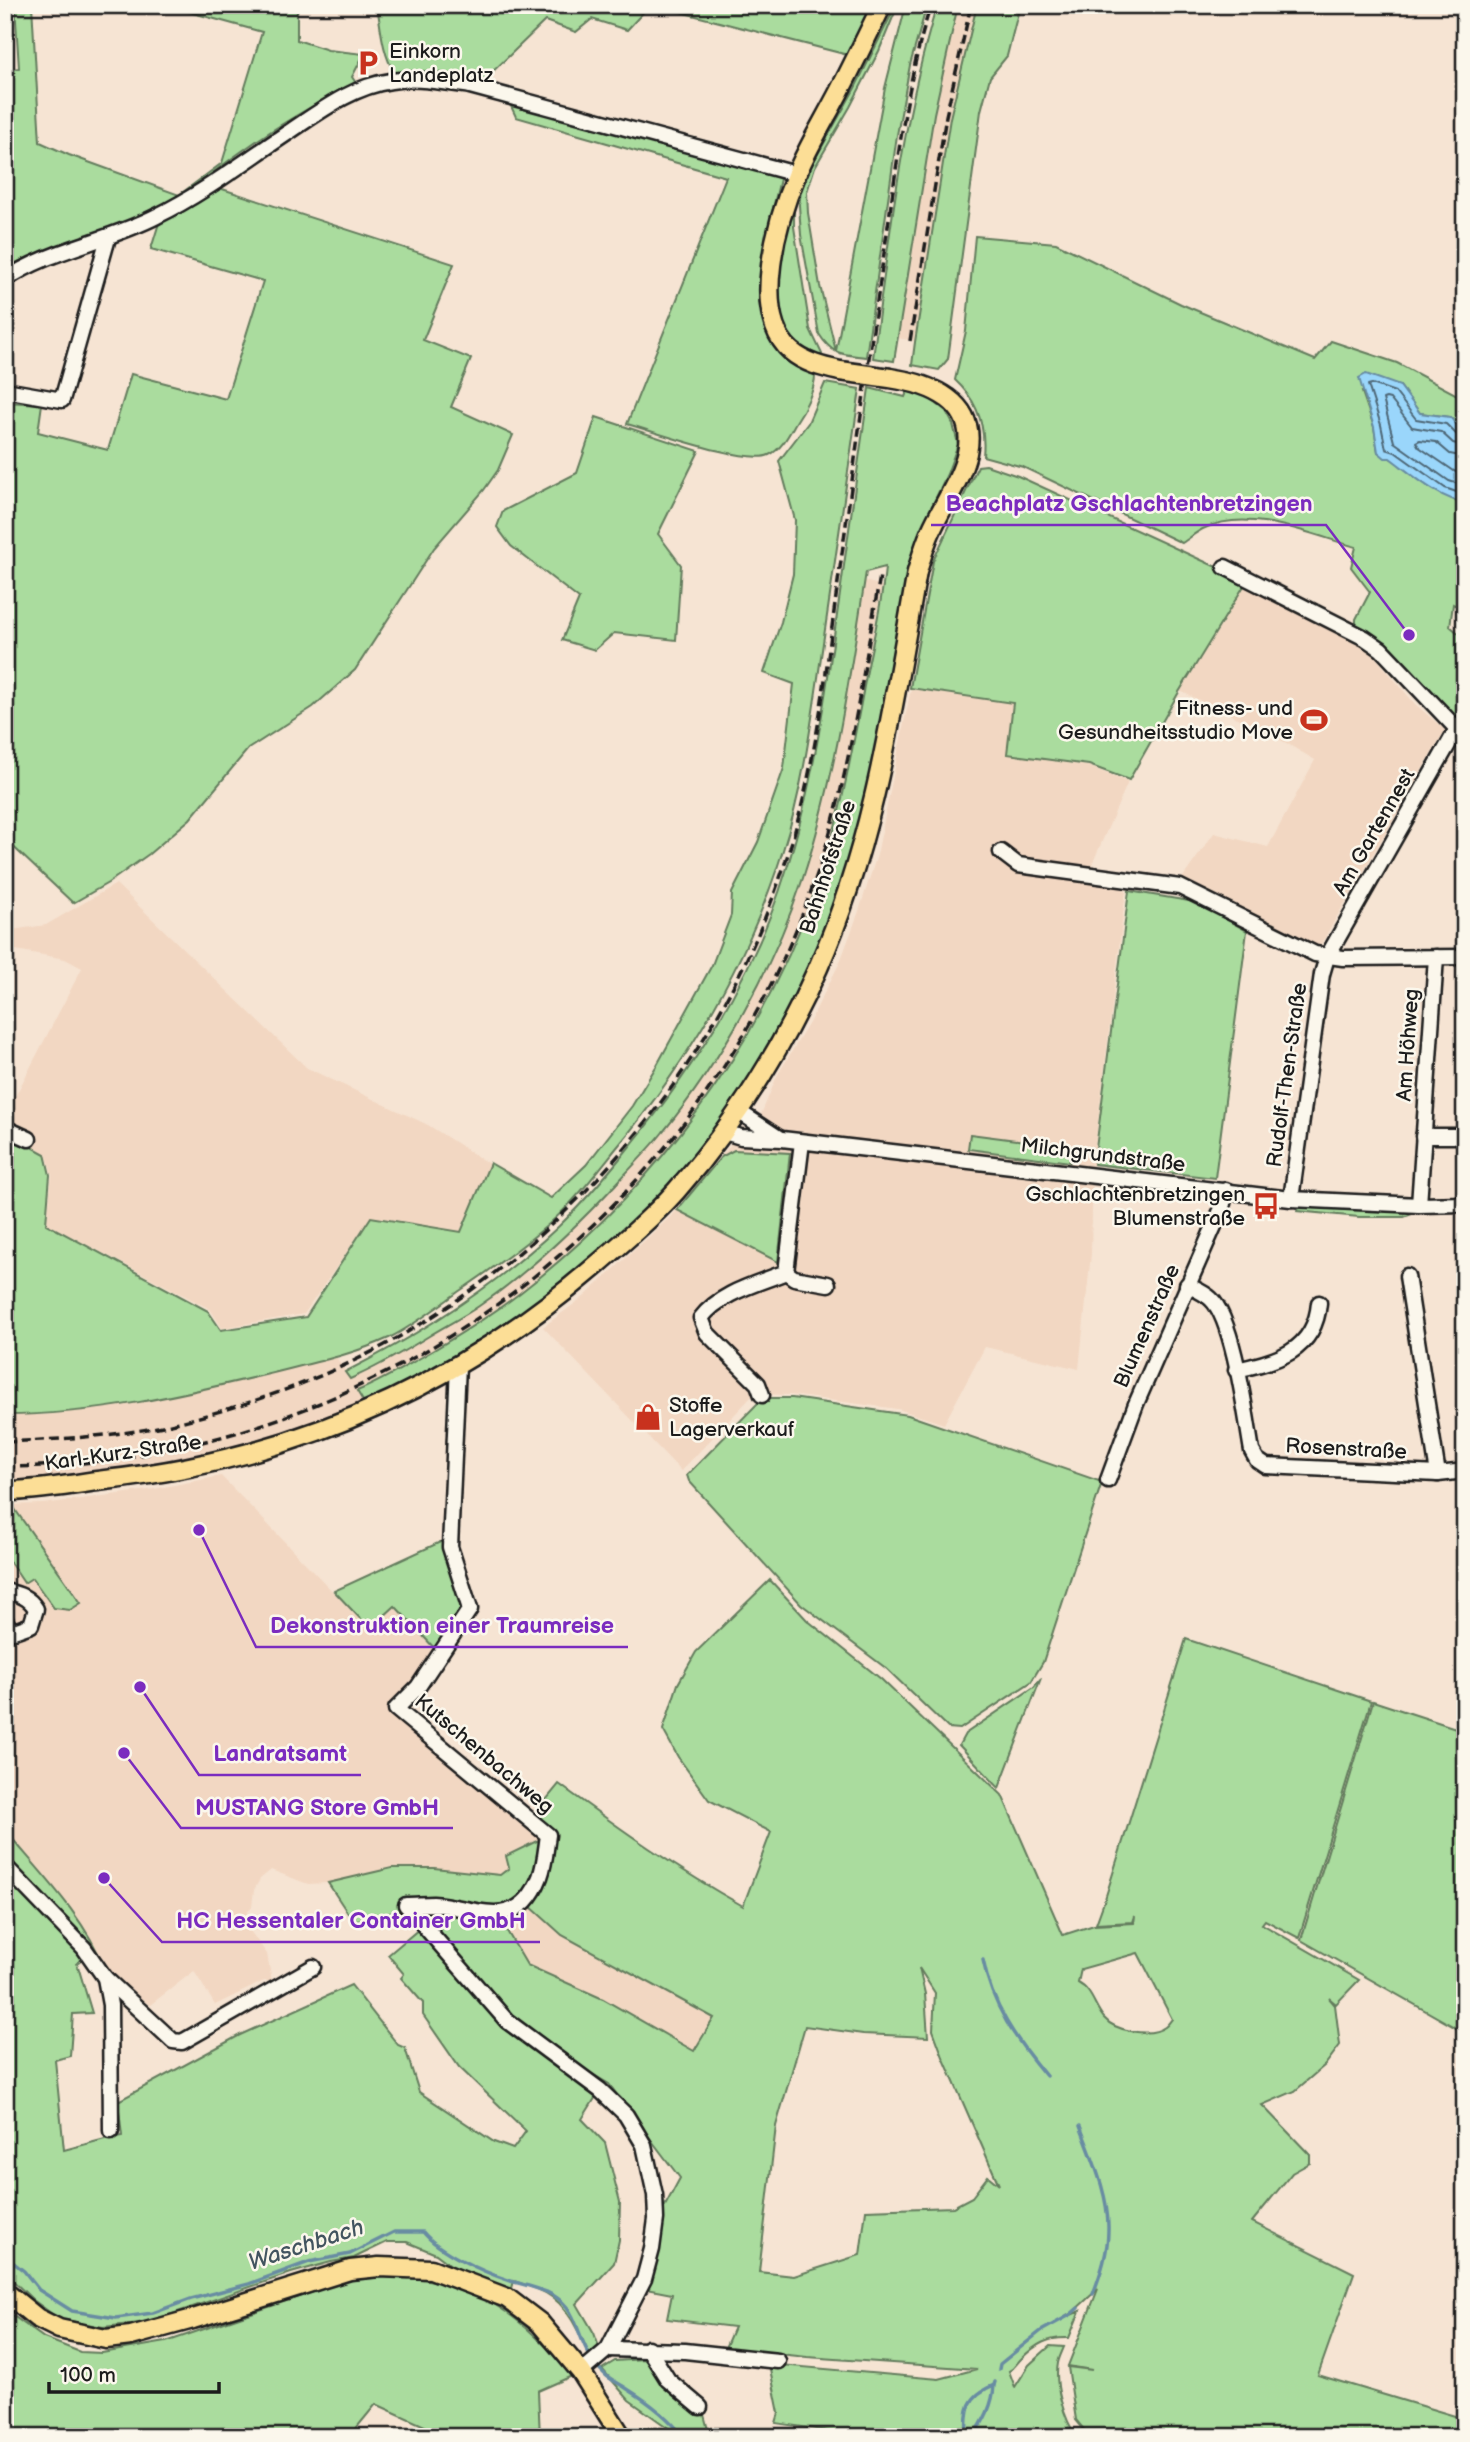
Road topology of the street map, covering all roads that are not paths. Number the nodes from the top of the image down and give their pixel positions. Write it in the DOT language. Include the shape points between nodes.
graph roads {
  1 [pos="882,5"];
  2 [pos="796,174"];
  3 [pos="108,238"];
  4 [pos="5,280"];
  5 [pos="5,390"];
  6 [pos="1225,567"];
  7 [pos="1461,724"];
  8 [pos="1001,852"];
  9 [pos="1327,957"];
  10 [pos="1436,957"];
  11 [pos="1465,957"];
  12 [pos="738,1111"];
  13 [pos="5,1128"];
  14 [pos="724,1132"];
  15 [pos="1423,1136"];
  16 [pos="1465,1136"];
  17 [pos="29,1139"];
  18 [pos="780,1139"];
  19 [pos="802,1142"];
  20 [pos="1226,1190"];
  21 [pos="1291,1199"];
  22 [pos="1419,1205"];
  23 [pos="1465,1205"];
  24 [pos="786,1272"];
  25 [pos="1407,1276"];
  26 [pos="828,1284"];
  27 [pos="1187,1285"];
  28 [pos="1319,1303"];
  29 [pos="458,1364"];
  30 [pos="1237,1370"];
  31 [pos="762,1395"];
  32 [pos="1465,1471"];
  33 [pos="1438,1474"];
  34 [pos="1108,1480"];
  35 [pos="5,1490"];
  36 [pos="5,1591"];
  37 [pos="5,1620"];
  38 [pos="5,1866"];
  39 [pos="313,1967"];
  40 [pos="105,1978"];
  41 [pos="111,2131"];
  42 [pos="5,2292"];
  43 [pos="608,2348"];
  44 [pos="648,2348"];
  45 [pos="778,2361"];
  46 [pos="580,2372"];
  47 [pos="700,2407"];
  48 [pos="619,2435"];
  1 -- 2 [label="main road, Bahnhofstraße"];
  2 -- 3 [label="street" via="470,86 432,80 390,81 358,90 180,204"];
  2 -- 12 [label="main road, Bahnhofstraße, bridge" via="783,212 769,290 772,318 783,342 816,365 933,388 960,412 967,429 966,456 917,572 870,821 840,913 791,1025"];
  3 -- 4 [label="street" via="49,257"];
  3 -- 5 [label="street" via="62,400"];
  6 -- 7 [label="street, Am Gartennest" via="1365,638"];
  7 -- 9 [label="street, Am Gartennest"];
  8 -- 9 [label="street, Rudolf-Then-Straße" via="1018,865 1180,887"];
  9 -- 10 [label="street, Rudolf-Then-Straße"];
  9 -- 21 [label="street, Rudolf-Then-Straße"];
  10 -- 11 [label="street, Rudolf-Then-Straße"];
  10 -- 15 [label="street, Am Höhweg"];
  12 -- 14 [label="main road, Bahnhofstraße"];
  12 -- 18 [label="street, Milchgrundstraße"];
  13 -- 17 [label="street"];
  14 -- 18 [label="street, Milchgrundstraße"];
  14 -- 29 [label="main road, Bahnhofstraße" via="674,1193 611,1253 527,1321"];
  15 -- 16 [label="street"];
  15 -- 22 [label="street, Am Höhweg"];
  18 -- 19 [label="street, Milchgrundstraße"];
  19 -- 20 [label="street, Milchgrundstraße"];
  19 -- 24 [label="street"];
  20 -- 21 [label="street, Milchgrundstraße"];
  20 -- 27 [label="street, Blumenstraße"];
  21 -- 22 [label="street, Milchgrundstraße"];
  22 -- 23 [label="street, Milchgrundstraße"];
  24 -- 26 [label="street" via="794,1278"];
  24 -- 31 [label="street" via="733,1293 701,1318 707,1333 758,1384"];
  25 -- 33 [label="street"];
  27 -- 30 [label="street, Rosenstraße" via="1211,1298 1224,1315"];
  27 -- 34 [label="street, Blumenstraße"];
  28 -- 30 [label="street" via="1308,1335 1293,1351 1272,1363"];
  29 -- 35 [label="main road, Karl-Kurz-Straße" via="424,1385 334,1426 246,1455 149,1475"];
  29 -- 43 [label="street, Kutschenbachweg" via="450,1547 470,1609 418,1687 396,1709 548,1835 541,1876 530,1896 514,1910 495,1915 433,1904 406,1905 507,2021 600,2090 626,2115 644,2146 655,2195 652,2249 644,2279"];
  30 -- 33 [label="street, Rosenstraße" via="1252,1451 1266,1466"];
  32 -- 33 [label="street, Rosenstraße"];
  36 -- 37 [label="street" via="19,1594 36,1609 31,1625 24,1628 15,1631"];
  38 -- 40 [label="street" via="84,1948"];
  39 -- 40 [label="street" via="182,2042 173,2041"];
  40 -- 41 [label="street" via="110,2005"];
  42 -- 46 [label="main road" via="37,2318 60,2329 106,2339 193,2319 349,2270 431,2269 508,2298 540,2322"];
  43 -- 44 [label="street"];
  43 -- 46 [label="street, Kutschenbachweg"];
  44 -- 45 [label="street"];
  44 -- 47 [label="street" via="668,2380"];
  46 -- 48 [label="main road"];
}
